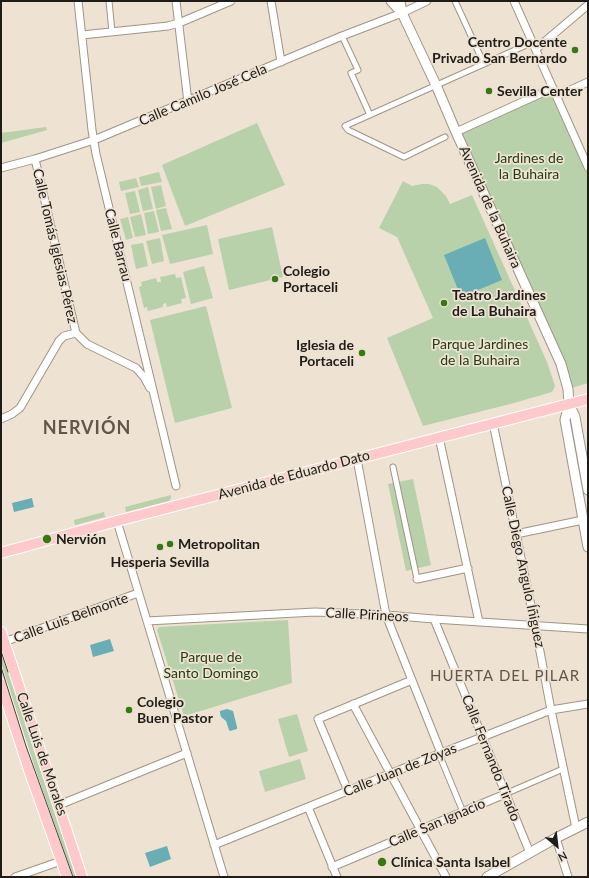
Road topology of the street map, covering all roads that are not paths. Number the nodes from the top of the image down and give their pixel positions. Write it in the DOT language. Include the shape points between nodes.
graph roads {
  1 [pos="78,1"];
  2 [pos="109,1"];
  3 [pos="176,1"];
  4 [pos="231,1"];
  5 [pos="271,1"];
  6 [pos="391,1"];
  7 [pos="400,1"];
  8 [pos="427,1"];
  9 [pos="455,1"];
  10 [pos="514,1"];
  11 [pos="588,5"];
  12 [pos="402,12"];
  13 [pos="179,23"];
  14 [pos="112,32"];
  15 [pos="82,35"];
  16 [pos="342,36"];
  17 [pos="534,46"];
  18 [pos="281,62"];
  19 [pos="484,64"];
  20 [pos="588,82"];
  21 [pos="436,86"];
  22 [pos="553,88"];
  23 [pos="557,96"];
  24 [pos="188,102"];
  25 [pos="370,115"];
  26 [pos="456,132"];
  27 [pos="445,137"];
  28 [pos="94,140"];
  29 [pos="35,159"];
  30 [pos="588,167"];
  31 [pos="1,168"];
  32 [pos="76,333"];
  33 [pos="146,361"];
  34 [pos="136,368"];
  35 [pos="154,393"];
  36 [pos="588,399"];
  37 [pos="569,404"];
  38 [pos="1,419"];
  39 [pos="493,423"];
  40 [pos="440,437"];
  41 [pos="357,459"];
  42 [pos="393,467"];
  43 [pos="176,486"];
  44 [pos="588,490"];
  45 [pos="583,520"];
  46 [pos="117,521"];
  47 [pos="516,534"];
  48 [pos="588,547"];
  49 [pos="1,553"];
  50 [pos="468,568"];
  51 [pos="417,579"];
  52 [pos="138,593"];
  53 [pos="386,615"];
  54 [pos="434,619"];
  55 [pos="147,621"];
  56 [pos="479,622"];
  57 [pos="535,625"];
  58 [pos="588,629"];
  59 [pos="1,632"];
  60 [pos="4,642"];
  61 [pos="412,680"];
  62 [pos="1,684"];
  63 [pos="353,704"];
  64 [pos="588,704"];
  65 [pos="551,710"];
  66 [pos="482,737"];
  67 [pos="187,752"];
  68 [pos="440,753"];
  69 [pos="563,769"];
  70 [pos="390,774"];
  71 [pos="348,791"];
  72 [pos="505,794"];
  73 [pos="59,805"];
  74 [pos="308,808"];
  75 [pos="463,812"];
  76 [pos="588,822"];
  77 [pos="576,828"];
  78 [pos="420,830"];
  79 [pos="556,838"];
  80 [pos="214,845"];
  81 [pos="530,853"];
  82 [pos="61,861"];
  83 [pos="332,867"];
  84 [pos="498,874"];
  85 [pos="221,876"];
  86 [pos="15,877"];
  87 [pos="67,877"];
  88 [pos="82,877"];
  89 [pos="336,877"];
  90 [pos="446,877"];
  91 [pos="487,877"];
  92 [pos="568,877"];
  1 -- 15 [label="street, Calle Barrau"];
  2 -- 14 [label="street"];
  3 -- 13 [label="street"];
  4 -- 13 [label="street"];
  5 -- 18 [label="street"];
  6 -- 12 [label="main road, Avenida de la Buhaira"];
  7 -- 12 [label="main road, Avenida de la Buhaira"];
  8 -- 12 [label="street, Calle Camilo José Cela"];
  9 -- 19 [label="street"];
  10 -- 17 [label="street"];
  11 -- 17 [label="street"];
  12 -- 16 [label="street, Calle Camilo José Cela"];
  12 -- 21 [label="main road, Avenida de la Buhaira"];
  13 -- 14 [label="street"];
  13 -- 24 [label="street"];
  14 -- 15 [label="street"];
  15 -- 28 [label="street, Calle Barrau"];
  16 -- 18 [label="street, Calle Camilo José Cela"];
  16 -- 25 [label="street" via="358,70 351,73"];
  17 -- 19 [label="street"];
  17 -- 22 [label="street"];
  18 -- 24 [label="street, Calle Camilo José Cela"];
  19 -- 21 [label="street"];
  20 -- 23 [label="street"];
  21 -- 25 [label="street"];
  21 -- 26 [label="main road, Avenida de la Buhaira"];
  22 -- 23 [label="street"];
  22 -- 26 [label="street"];
  23 -- 30 [label="street"];
  24 -- 28 [label="street, Calle Camilo José Cela"];
  25 -- 27 [label="street" via="345,126 348,130 404,157"];
  26 -- 37 [label="main road, Avenida de la Buhaira" via="561,364"];
  28 -- 29 [label="street, Calle Camilo José Cela"];
  28 -- 33 [label="street, Calle Barrau"];
  29 -- 31 [label="street, Calle Camilo José Cela"];
  29 -- 32 [label="street, Calle Tomás Iglesias Pérez"];
  32 -- 34 [label="street, Calle Tomás Iglesias Pérez" via="87,344"];
  32 -- 38 [label="street, Calle Tomás Iglesias Pérez" via="64,336 59,341 20,408"];
  33 -- 34 [label="street" via="142,367"];
  33 -- 35 [label="street, Calle Barrau"];
  34 -- 35 [label="street, Calle Tomás Iglesias Pérez"];
  35 -- 43 [label="street, Calle Barrau"];
  36 -- 37 [label="main road, Avenida de Eduardo Dato"];
  37 -- 39 [label="main road, Avenida de Eduardo Dato"];
  37 -- 44 [label="main road, Avenida de la Buhaira" via="575,417"];
  37 -- 45 [label="main road, Avenida de la Buhaira" via="566,420"];
  39 -- 40 [label="main road, Avenida de Eduardo Dato"];
  39 -- 47 [label="street, Calle Diego Angulo Íñiguez"];
  40 -- 41 [label="main road, Avenida de Eduardo Dato"];
  40 -- 50 [label="street"];
  41 -- 46 [label="main road, Avenida de Eduardo Dato"];
  41 -- 53 [label="street"];
  42 -- 51 [label="street"];
  45 -- 47 [label="street"];
  45 -- 48 [label="main road, Avenida de la Buhaira"];
  46 -- 49 [label="main road, Avenida de Eduardo Dato"];
  46 -- 52 [label="street"];
  47 -- 57 [label="street, Calle Diego Angulo Íñiguez"];
  50 -- 51 [label="street"];
  50 -- 56 [label="street"];
  52 -- 55 [label="street"];
  52 -- 60 [label="street, Calle Luis Belmonte"];
  53 -- 54 [label="street, Calle Pirineos"];
  53 -- 55 [label="street, Calle Pirineos" via="315,612"];
  53 -- 61 [label="street"];
  54 -- 56 [label="street, Calle Pirineos"];
  54 -- 66 [label="street, Calle Fernando Tirado"];
  55 -- 67 [label="street"];
  56 -- 57 [label="street, Calle Pirineos"];
  57 -- 58 [label="street, Calle Pirineos"];
  57 -- 65 [label="street, Calle Diego Angulo Íñiguez"];
  59 -- 60 [label="main road, Calle Luis de Morales"];
  60 -- 73 [label="main road, Calle Luis de Morales"];
  61 -- 63 [label="street"];
  61 -- 68 [label="street"];
  62 -- 82 [label="main road, Calle Luis de Morales"];
  63 -- 70 [label="street"];
  63 -- 71 [label="street" via="318,719"];
  64 -- 65 [label="street, Calle Juan de Zoyas"];
  65 -- 66 [label="street, Calle Juan de Zoyas"];
  65 -- 69 [label="street, Calle Diego Angulo Íñiguez"];
  66 -- 68 [label="street, Calle Juan de Zoyas"];
  66 -- 72 [label="street, Calle Fernando Tirado"];
  67 -- 73 [label="street"];
  67 -- 80 [label="street"];
  68 -- 70 [label="street, Calle Juan de Zoyas"];
  68 -- 75 [label="street"];
  69 -- 72 [label="street, Calle San Ignacio"];
  69 -- 77 [label="street, Calle Diego Angulo Íñiguez"];
  70 -- 71 [label="street, Calle Juan de Zoyas"];
  70 -- 78 [label="street"];
  71 -- 74 [label="street, Calle Juan de Zoyas"];
  72 -- 75 [label="street, Calle San Ignacio"];
  72 -- 81 [label="street, Calle Fernando Tirado"];
  73 -- 88 [label="main road, Calle Luis de Morales"];
  74 -- 80 [label="street, Calle Juan de Zoyas"];
  74 -- 83 [label="street"];
  75 -- 78 [label="street, Calle San Ignacio"];
  76 -- 77 [label="main road"];
  77 -- 79 [label="main road"];
  78 -- 83 [label="street, Calle San Ignacio"];
  78 -- 90 [label="street"];
  79 -- 81 [label="main road"];
  79 -- 92 [label="street"];
  80 -- 85 [label="street"];
  81 -- 84 [label="main road"];
  82 -- 86 [label="street"];
  82 -- 87 [label="main road, Calle Luis de Morales"];
  83 -- 89 [label="street"];
  84 -- 91 [label="main road"];
}
